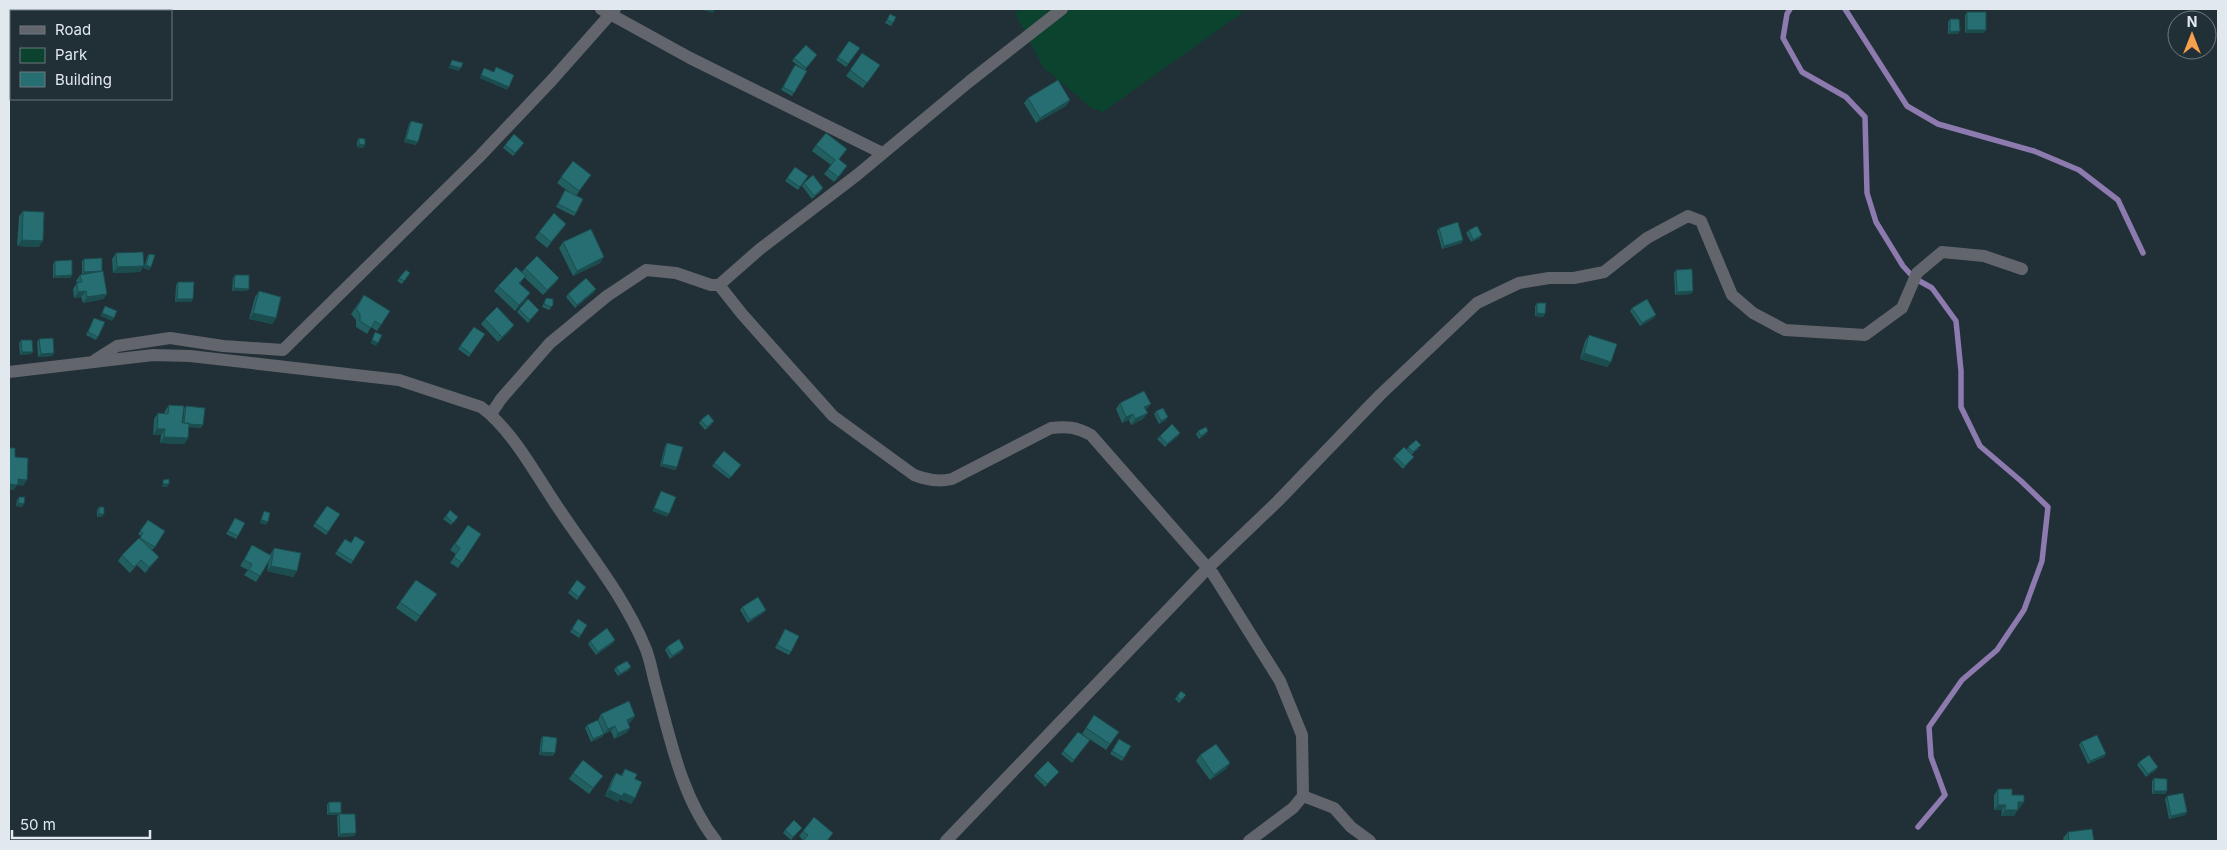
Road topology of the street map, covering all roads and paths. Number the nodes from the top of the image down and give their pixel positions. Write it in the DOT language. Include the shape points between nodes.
graph roads {
  1 [pos="1062,9"];
  2 [pos="609,10"];
  3 [pos="882,153"];
  4 [pos="2022,269"];
  5 [pos="719,285"];
  6 [pos="93,362"];
  7 [pos="9,372"];
  8 [pos="491,414"];
  9 [pos="1208,568"];
  10 [pos="1303,796"];
  11 [pos="716,841"];
  12 [pos="946,841"];
  13 [pos="1249,841"];
  14 [pos="1370,841"];
  1 -- 3 [label="street"];
  2 -- 3 [label="street" via="690,58"];
  2 -- 6 [label="street" via="552,80 480,156 283,350 170,338 117,346"];
  3 -- 5 [label="street"];
  4 -- 9 [label="street" via="1984,256 1942,252 1917,273 1902,308 1865,335 1785,330 1753,313 1732,295 1702,221 1688,216 1647,238 1604,272 1519,283 1477,303 1380,395"];
  5 -- 8 [label="street" via="676,273 646,270 607,296 550,343"];
  5 -- 9 [label="street" via="833,416 914,475 929,481 952,479 1050,428 1078,428 1091,435"];
  6 -- 7 [label="street"];
  6 -- 8 [label="street" via="153,355 190,356 399,380 454,397"];
  8 -- 11 [label="street" via="611,585 637,629 646,648 689,796"];
  9 -- 10 [label="street" via="1280,681 1302,735"];
  9 -- 12 [label="street"];
  10 -- 13 [label="street" via="1293,808"];
  10 -- 14 [label="street" via="1334,808 1351,827"];
}
